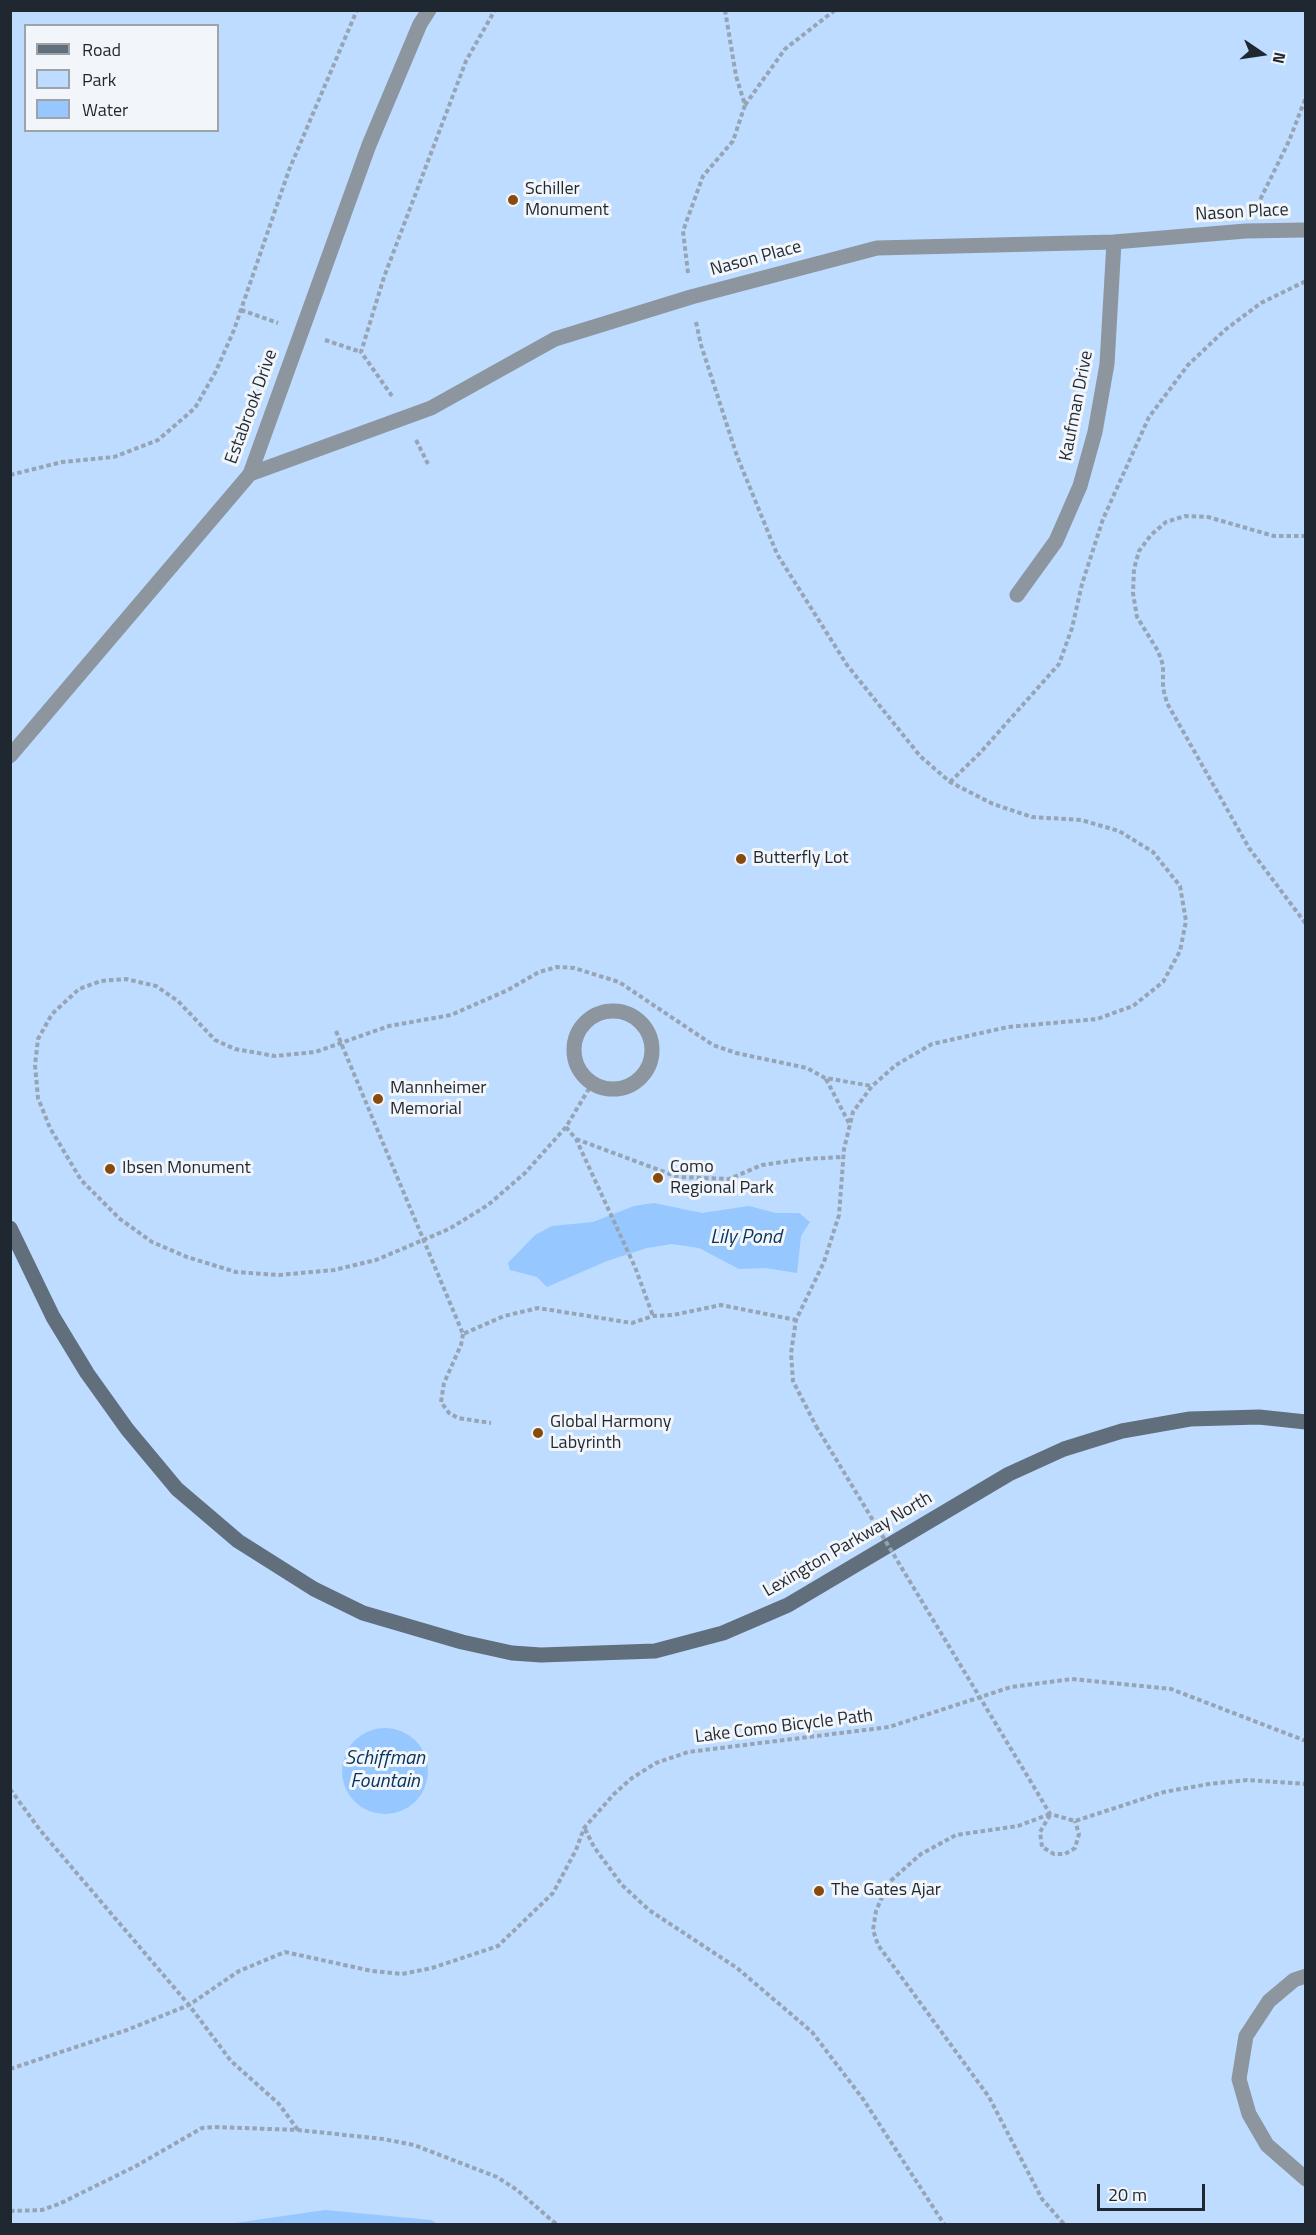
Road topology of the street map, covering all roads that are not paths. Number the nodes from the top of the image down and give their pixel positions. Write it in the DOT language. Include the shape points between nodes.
graph roads {
  1 [pos="429,10"];
  2 [pos="1305,230"];
  3 [pos="1114,242"];
  4 [pos="250,474"];
  5 [pos="1017,595"];
  6 [pos="10,756"];
  7 [pos="593,1082"];
  8 [pos="10,1228"];
  9 [pos="1305,1422"];
  10 [pos="1305,1976"];
  11 [pos="1305,2179"];
  1 -- 4 [label="street, Estabrook Drive" via="369,145"];
  2 -- 3 [label="street, Nason Place"];
  3 -- 4 [label="street, Nason Place" via="877,248 691,297 555,339 431,408"];
  3 -- 5 [label="street, Kaufman Drive" via="1107,364 1095,432 1080,486 1056,541"];
  4 -- 6 [label="street, Estabrook Drive"];
  7 -- 7 [label="street" via="603,1088 622,1088 646,1071 652,1053 650,1037 640,1021 621,1011 601,1012 579,1029 573,1049 576,1064"];
  8 -- 9 [label="main road, Lexington Parkway North" via="53,1317 87,1373 177,1489 229,1533 314,1589 363,1613 512,1653 656,1651 723,1633 788,1605 1009,1474 1064,1449 1122,1431 1190,1419 1260,1417"];
  10 -- 11 [label="street" via="1269,2001 1246,2036 1239,2079 1250,2114 1267,2145"];
}
